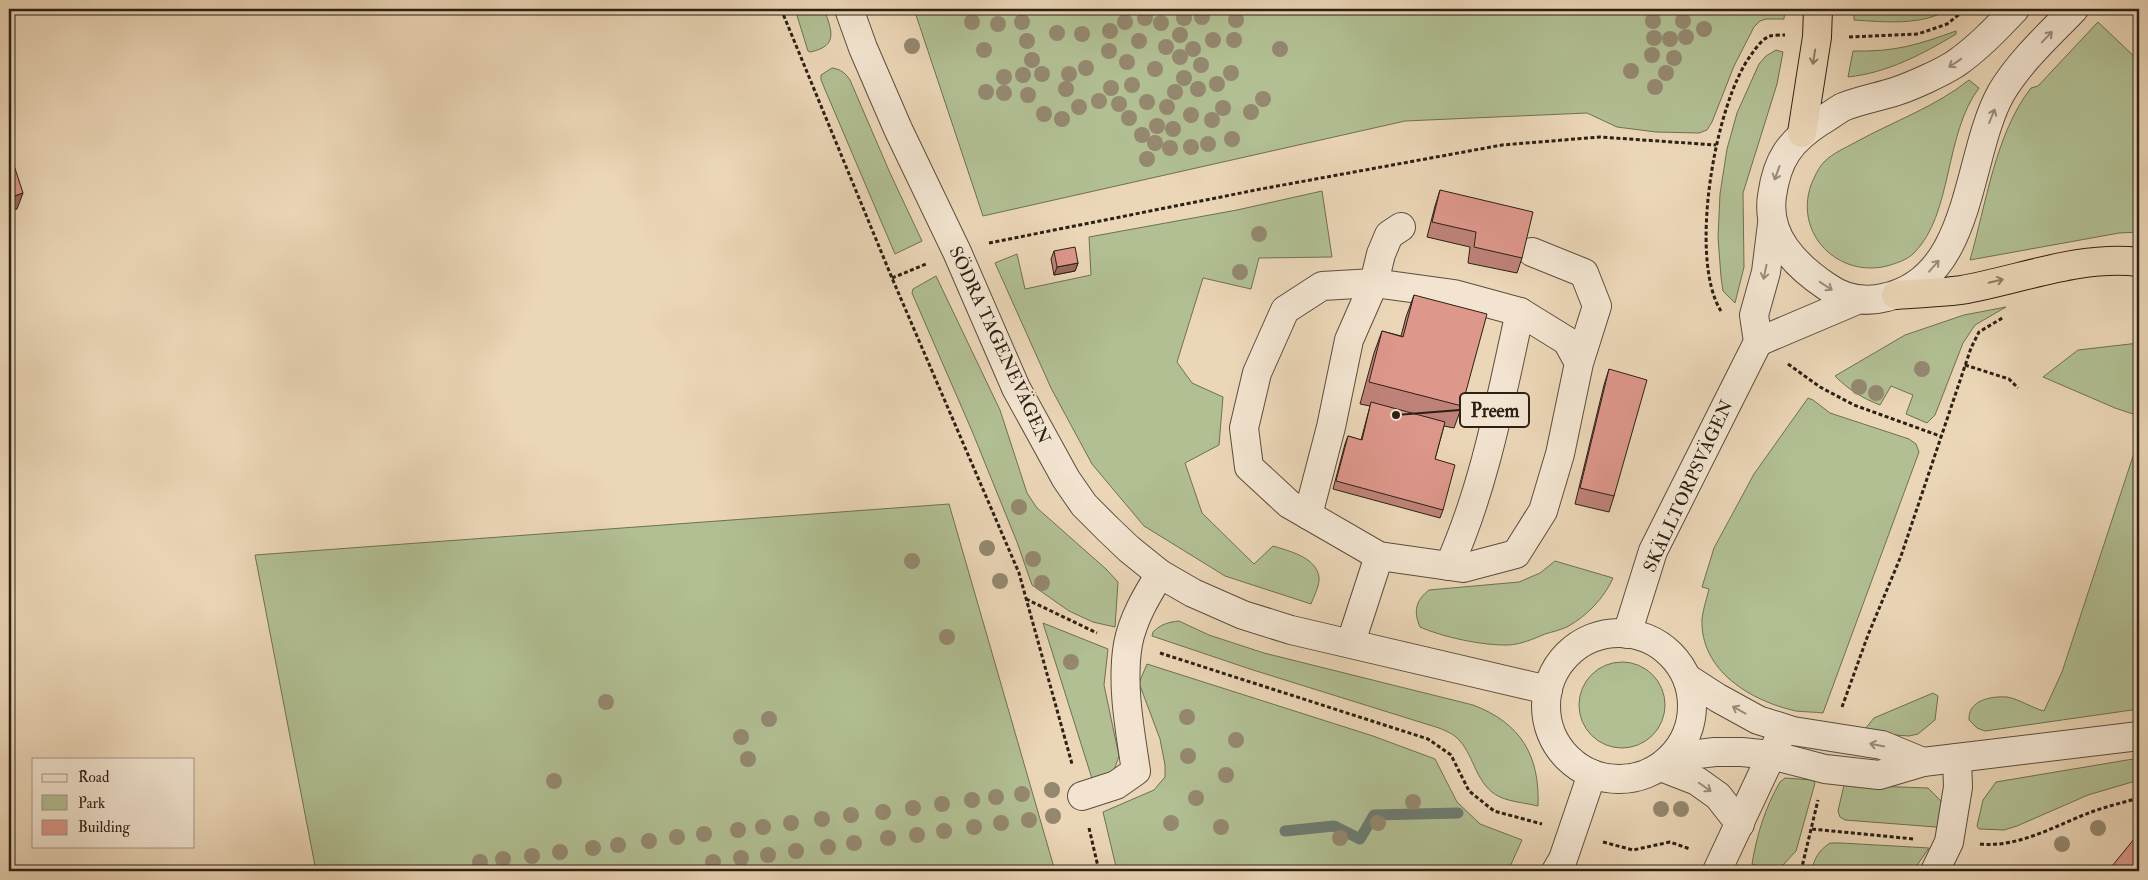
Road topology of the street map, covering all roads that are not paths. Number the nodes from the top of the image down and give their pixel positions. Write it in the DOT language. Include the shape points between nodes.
graph roads {
  1 [pos="849,9"];
  2 [pos="1818,9"];
  3 [pos="2015,9"];
  4 [pos="2074,9"];
  5 [pos="1802,133"];
  6 [pos="1772,224"];
  7 [pos="1401,228"];
  8 [pos="1532,252"];
  9 [pos="2139,262"];
  10 [pos="1374,283"];
  11 [pos="1896,295"];
  12 [pos="1857,300"];
  13 [pos="1520,312"];
  14 [pos="1758,342"];
  15 [pos="1579,363"];
  16 [pos="1308,515"];
  17 [pos="1379,556"];
  18 [pos="1450,566"];
  19 [pos="1160,574"];
  20 [pos="1627,634"];
  21 [pos="1352,642"];
  22 [pos="1687,678"];
  23 [pos="1548,690"];
  24 [pos="1784,728"];
  25 [pos="2139,736"];
  26 [pos="1771,756"];
  27 [pos="1956,758"];
  28 [pos="1667,762"];
  29 [pos="1923,762"];
  30 [pos="1592,774"];
  31 [pos="1082,796"];
  32 [pos="1740,824"];
  33 [pos="1720,866"];
  34 [pos="1556,871"];
  35 [pos="1936,871"];
  1 -- 19 [label="street, SÖDRA TAGENEVÄGEN" via="898,129 957,252 1016,388 1066,479 1084,505 1128,549"];
  2 -- 5 [label="highway, one-way"];
  3 -- 5 [label="street, one-way" via="1955,64 1899,91 1843,108"];
  11 -- 4 [label="street, one-way" via="1918,282 1952,242 2001,94 2020,65"];
  5 -- 6 [label="street, one-way" via="1785,153 1774,179 1770,206"];
  6 -- 12 [label="street, one-way" via="1788,254 1808,274 1831,290"];
  6 -- 14 [label="street, one-way" via="1766,272 1754,314"];
  7 -- 10 [label="street" via="1390,235 1381,254"];
  8 -- 15 [label="street" via="1584,273 1597,306"];
  11 -- 9 [label="highway, one-way" via="1961,290 2046,269 2120,260"];
  10 -- 13 [label="street" via="1454,294"];
  10 -- 16 [label="street" via="1349,340"];
  10 -- 16 [label="street" via="1322,286 1285,310 1257,373 1244,428 1249,467 1289,504"];
  11 -- 12 [label="street" via="1872,301"];
  12 -- 14 [label="street"];
  13 -- 15 [label="street" via="1567,341"];
  13 -- 18 [label="street" via="1485,463"];
  14 -- 20 [label="street, SKÄLLTORPSVÄGEN" via="1653,551"];
  15 -- 18 [label="street" via="1560,454 1543,511 1530,533 1516,554 1463,568"];
  16 -- 17 [label="street"];
  17 -- 18 [label="street"];
  17 -- 21 [label="street"];
  19 -- 21 [label="street, SÖDRA TAGENEVÄGEN" via="1243,615 1291,630"];
  19 -- 31 [label="street" via="1142,604 1128,643 1126,675 1136,771 1116,785"];
  20 -- 22 [label="street" via="1640,636 1663,647"];
  20 -- 23 [label="street" via="1601,636 1577,647 1559,666"];
  21 -- 23 [label="street, SÖDRA TAGENEVÄGEN"];
  24 -- 22 [label="street, one-way" via="1758,720"];
  22 -- 28 [label="street" via="1693,706 1691,719 1681,746"];
  23 -- 30 [label="street" via="1546,716 1554,740 1570,761"];
  24 -- 26 [label="street"];
  29 -- 24 [label="street, one-way" via="1882,745"];
  25 -- 27 [label="street"];
  26 -- 28 [label="street" via="1715,752"];
  26 -- 29 [label="street" via="1825,769 1879,775"];
  26 -- 32 [label="street"];
  27 -- 29 [label="street"];
  27 -- 35 [label="street" via="1958,787 1949,842"];
  28 -- 30 [label="street" via="1649,774 1620,780"];
  28 -- 32 [label="street, one-way" via="1718,796"];
  30 -- 34 [label="street"];
  32 -- 33 [label="street"];
}
